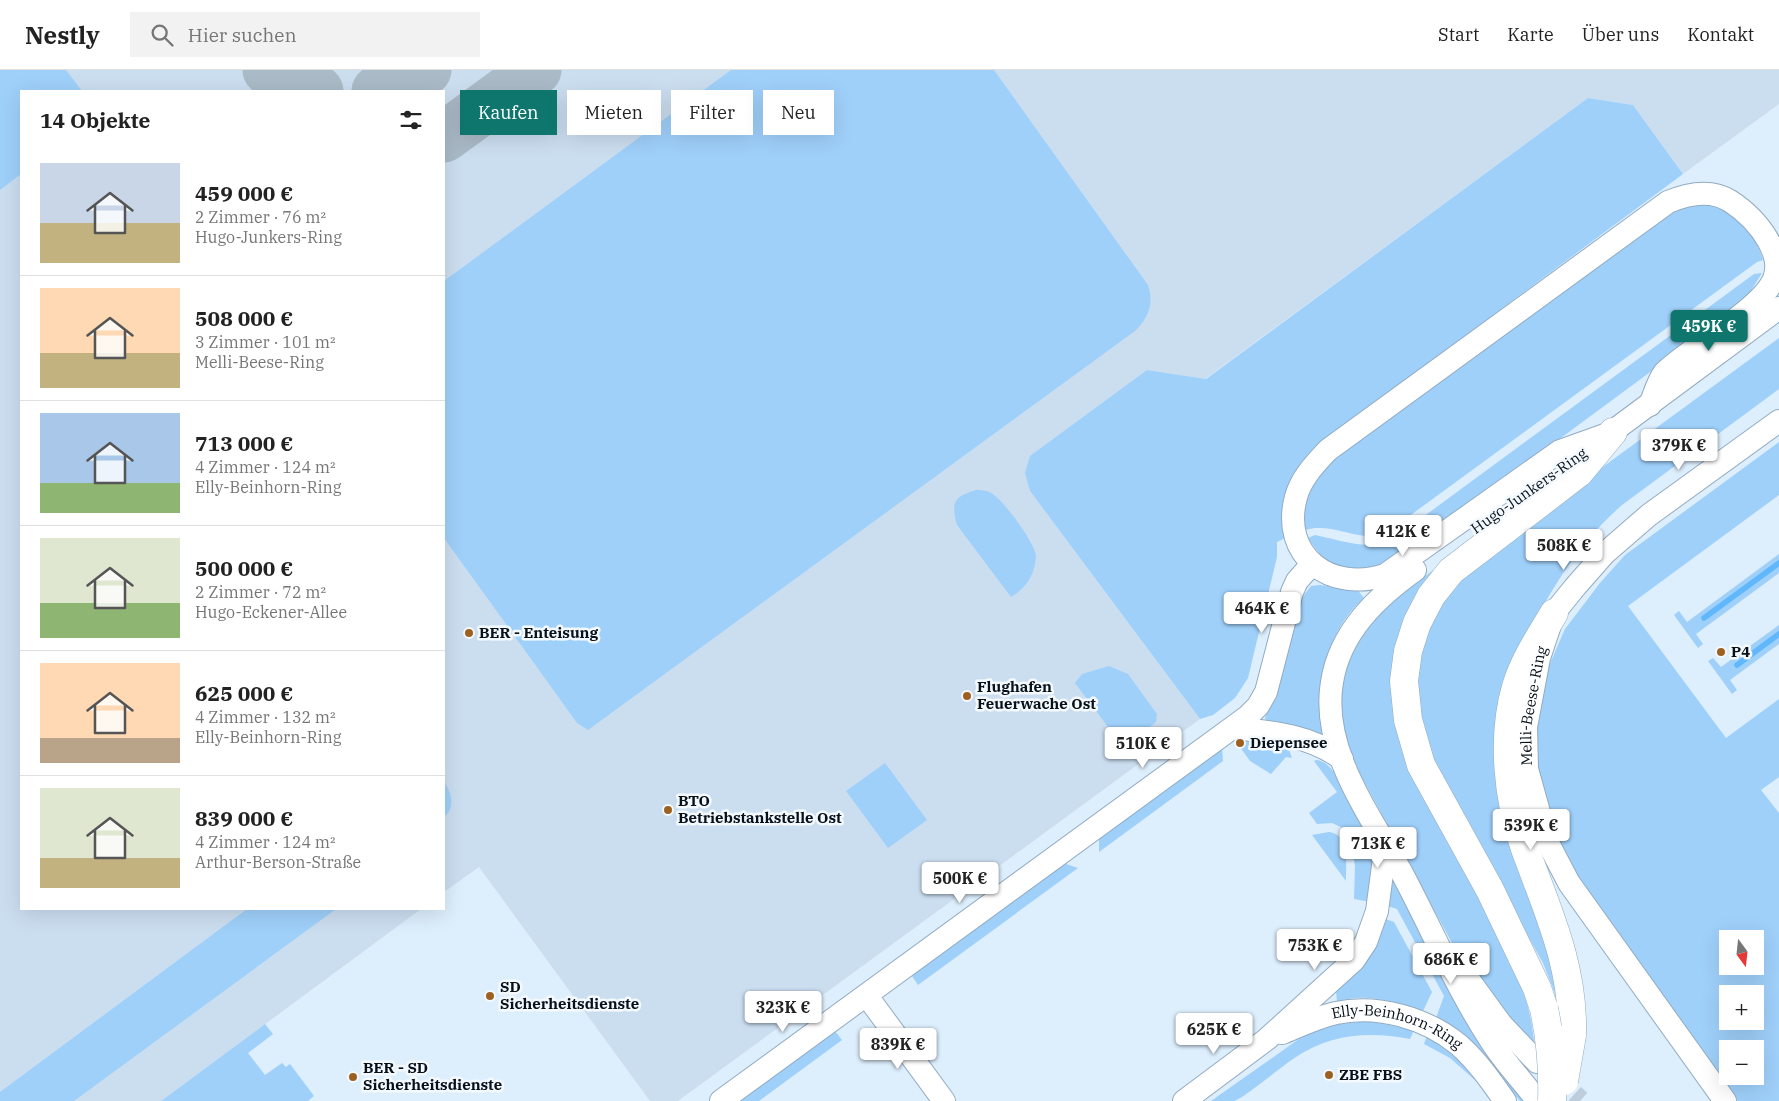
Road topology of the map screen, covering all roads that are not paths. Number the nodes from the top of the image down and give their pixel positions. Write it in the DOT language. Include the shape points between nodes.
graph roads {
  1 [pos="1778,313"];
  2 [pos="1650,405"];
  3 [pos="1779,421"];
  4 [pos="1613,432"];
  5 [pos="1312,564"];
  6 [pos="1554,613"];
  7 [pos="1234,728"];
  8 [pos="1342,759"];
  9 [pos="1386,843"];
  10 [pos="1404,878"];
  11 [pos="867,996"];
  12 [pos="1267,1039"];
  13 [pos="1537,1062"];
  14 [pos="1547,1099"];
  15 [pos="721,1101"];
  16 [pos="944,1101"];
  17 [pos="1184,1101"];
  18 [pos="1505,1101"];
  19 [pos="1725,1101"];
  1 -- 2 [label="street, Hugo-Junkers-Ring"];
  2 -- 4 [label="street, Hugo-Junkers-Ring"];
  2 -- 5 [label="street" via="1663,374 1756,302 1773,280 1777,265 1764,234 1756,221 1727,199 1695,193 1668,202 1328,450 1304,480 1296,495 1294,509 1297,537"];
  3 -- 6 [label="street, Melli-Beese-Ring" via="1649,515 1604,554"];
  4 -- 5 [label="street" via="1560,451 1385,575 1355,581 1337,578"];
  4 -- 8 [label="street, Hugo-Junkers-Ring" via="1413,572 1367,610 1348,637 1338,658 1332,683 1330,710"];
  4 -- 14 [label="highway, bridge" via="1578,473 1451,571 1431,596 1416,623 1404,680 1408,720 1422,765 1494,898 1537,988 1552,1055"];
  5 -- 7 [label="street" via="1292,592 1266,692 1258,706"];
  6 -- 14 [label="highway, bridge" via="1531,652 1516,688 1508,768 1524,846 1558,936 1570,993 1572,1035 1568,1064"];
  6 -- 19 [label="street, Melli-Beese-Ring" via="1539,658 1526,727 1527,769 1547,841 1569,882"];
  7 -- 8 [label="street" via="1293,736 1327,748"];
  7 -- 11 [label="street"];
  8 -- 9 [label="street, Hugo-Junkers-Ring"];
  9 -- 10 [label="street, Hugo-Junkers-Ring"];
  9 -- 12 [label="street, Elly-Beinhorn-Ring" via="1377,911 1366,942 1354,960"];
  10 -- 13 [label="street" via="1501,1024"];
  10 -- 14 [label="street, Hugo-Junkers-Ring" via="1462,994 1492,1043"];
  11 -- 15 [label="street"];
  11 -- 16 [label="street"];
  12 -- 17 [label="street, Elly-Beinhorn-Ring"];
  12 -- 18 [label="street, Elly-Beinhorn-Ring" via="1336,1013 1361,1010 1388,1012 1418,1022 1459,1045 1483,1070"];
}
